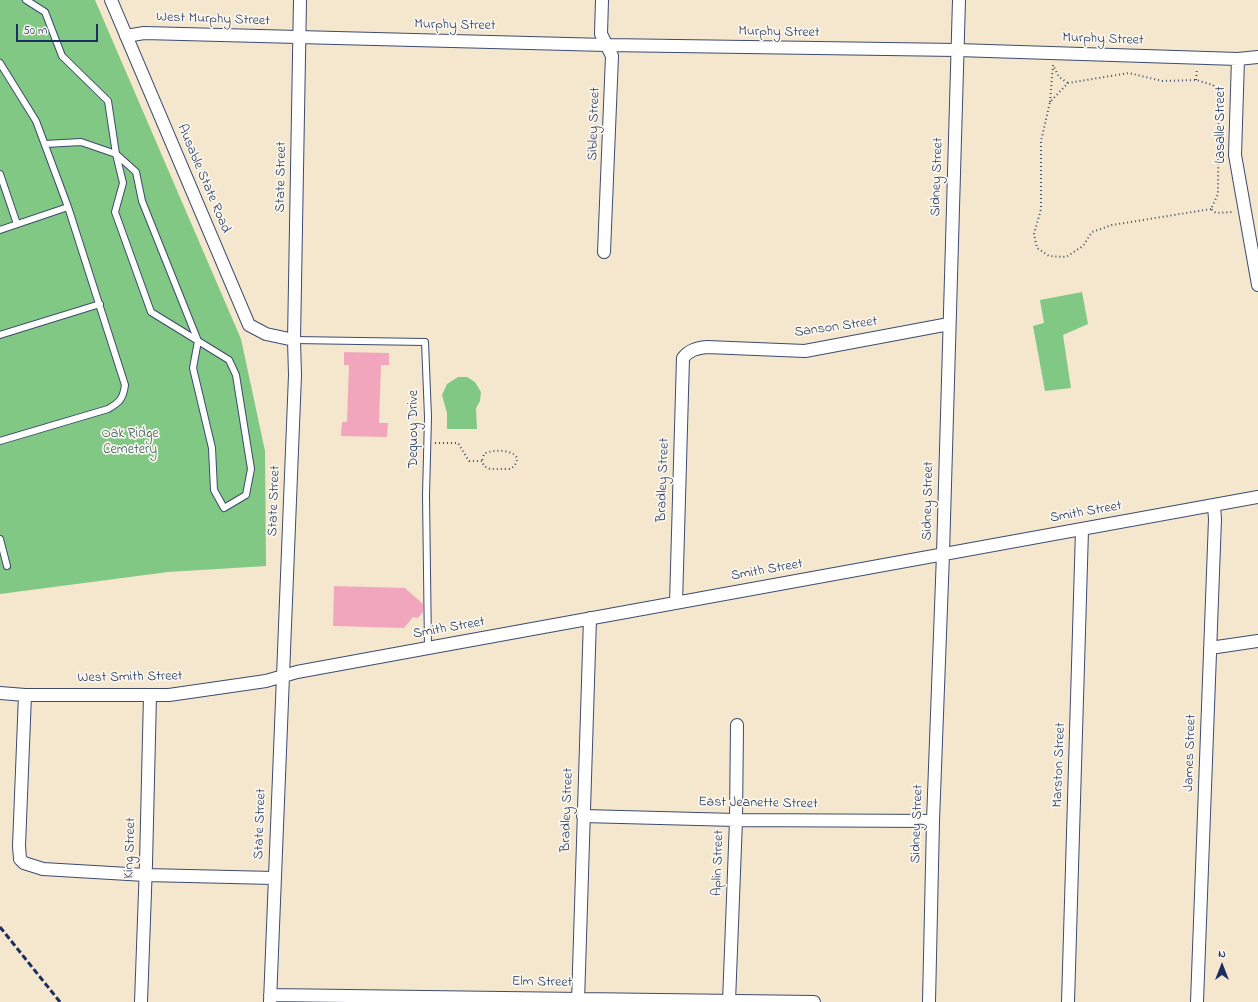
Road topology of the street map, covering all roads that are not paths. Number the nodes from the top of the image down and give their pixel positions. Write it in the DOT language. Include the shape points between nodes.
graph roads {
  1 [pos="26,0"];
  2 [pos="111,0"];
  3 [pos="300,0"];
  4 [pos="602,0"];
  5 [pos="959,0"];
  6 [pos="126,36"];
  7 [pos="299,38"];
  8 [pos="606,45"];
  9 [pos="957,50"];
  10 [pos="1258,57"];
  11 [pos="1238,59"];
  12 [pos="0,63"];
  13 [pos="45,144"];
  14 [pos="116,154"];
  15 [pos="0,174"];
  16 [pos="68,207"];
  17 [pos="17,224"];
  18 [pos="0,230"];
  19 [pos="604,252"];
  20 [pos="1258,285"];
  21 [pos="100,304"];
  22 [pos="949,324"];
  23 [pos="0,335"];
  24 [pos="294,340"];
  25 [pos="198,341"];
  26 [pos="683,358"];
  27 [pos="0,441"];
  28 [pos="1258,497"];
  29 [pos="1214,506"];
  30 [pos="1082,530"];
  31 [pos="0,539"];
  32 [pos="943,554"];
  33 [pos="7,566"];
  34 [pos="676,603"];
  35 [pos="590,618"];
  36 [pos="1258,641"];
  37 [pos="428,648"];
  38 [pos="1210,648"];
  39 [pos="282,676"];
  40 [pos="0,693"];
  41 [pos="25,695"];
  42 [pos="150,695"];
  43 [pos="737,725"];
  44 [pos="583,816"];
  45 [pos="736,820"];
  46 [pos="933,821"];
  47 [pos="145,875"];
  48 [pos="274,878"];
  49 [pos="270,998"];
  50 [pos="578,1000"];
  51 [pos="729,1001"];
  52 [pos="140,1002"];
  53 [pos="814,1002"];
  54 [pos="929,1002"];
  55 [pos="1068,1002"];
  56 [pos="1197,1002"];
  1 -- 14 [label="lane" via="45,12 62,56 108,101"];
  2 -- 6 [label="street, Ausable State Road"];
  3 -- 7 [label="street, State Street"];
  4 -- 8 [label="street, Sibley Street" via="601,34"];
  5 -- 9 [label="street, Sidney Street"];
  6 -- 7 [label="street, West Murphy Street" via="144,33"];
  6 -- 24 [label="street, Ausable State Road" via="249,324 266,334"];
  7 -- 8 [label="street, Murphy Street"];
  7 -- 24 [label="street, State Street"];
  8 -- 9 [label="street, Murphy Street"];
  8 -- 19 [label="street, Sibley Street" via="612,56"];
  9 -- 11 [label="street, Murphy Street"];
  9 -- 22 [label="street, Sidney Street"];
  10 -- 11 [label="street, Murphy Street"];
  11 -- 20 [label="street, Lasalle Street" via="1235,155"];
  12 -- 13 [label="lane" via="36,121"];
  13 -- 14 [label="lane" via="81,142"];
  13 -- 16 [label="lane"];
  14 -- 25 [label="lane" via="136,172 142,201"];
  14 -- 25 [label="lane" via="123,183 115,212 151,312"];
  15 -- 17 [label="lane"];
  16 -- 17 [label="lane"];
  16 -- 21 [label="lane"];
  17 -- 18 [label="lane"];
  21 -- 23 [label="lane"];
  21 -- 27 [label="lane" via="125,385 119,402 108,409"];
  22 -- 26 [label="street, Sanson Street" via="821,349 805,351 697,348 686,353"];
  22 -- 32 [label="street, Sidney Street"];
  24 -- 37 [label="lane, Dequoy Drive" via="425,342 428,417"];
  24 -- 39 [label="street, State Street" via="295,375"];
  25 -- 25 [label="lane" via="193,368 212,448 214,490 224,508 246,495 251,469 236,375 229,360"];
  26 -- 34 [label="street, Bradley Street"];
  28 -- 29 [label="street, Smith Street"];
  29 -- 30 [label="street, Smith Street"];
  29 -- 38 [label="street, James Street"];
  30 -- 32 [label="street, Smith Street"];
  30 -- 55 [label="street, Marston Street"];
  31 -- 33 [label="lane"];
  32 -- 34 [label="street, Smith Street"];
  32 -- 46 [label="street, Sidney Street"];
  34 -- 35 [label="street, Smith Street"];
  35 -- 37 [label="street, Smith Street"];
  35 -- 44 [label="street, Bradley Street"];
  36 -- 38 [label="street"];
  37 -- 39 [label="street, Smith Street"];
  38 -- 56 [label="street, James Street"];
  39 -- 42 [label="street, West Smith Street" via="266,681 169,695"];
  39 -- 48 [label="street, State Street"];
  40 -- 41 [label="street, West Smith Street"];
  41 -- 42 [label="street, West Smith Street"];
  41 -- 47 [label="street" via="20,859 24,863 43,869"];
  42 -- 47 [label="street, King Street"];
  43 -- 45 [label="street, Aplin Street"];
  44 -- 45 [label="street, East Jeanette Street"];
  44 -- 50 [label="street, Bradley Street"];
  45 -- 46 [label="street, East Jeanette Street"];
  45 -- 51 [label="street, Aplin Street"];
  46 -- 54 [label="street, Sidney Street"];
  47 -- 48 [label="street"];
  47 -- 52 [label="street, King Street"];
  48 -- 49 [label="street, State Street"];
  49 -- 50 [label="street, Elm Street"];
  50 -- 51 [label="street, Elm Street"];
  51 -- 53 [label="street, Elm Street"];
}
